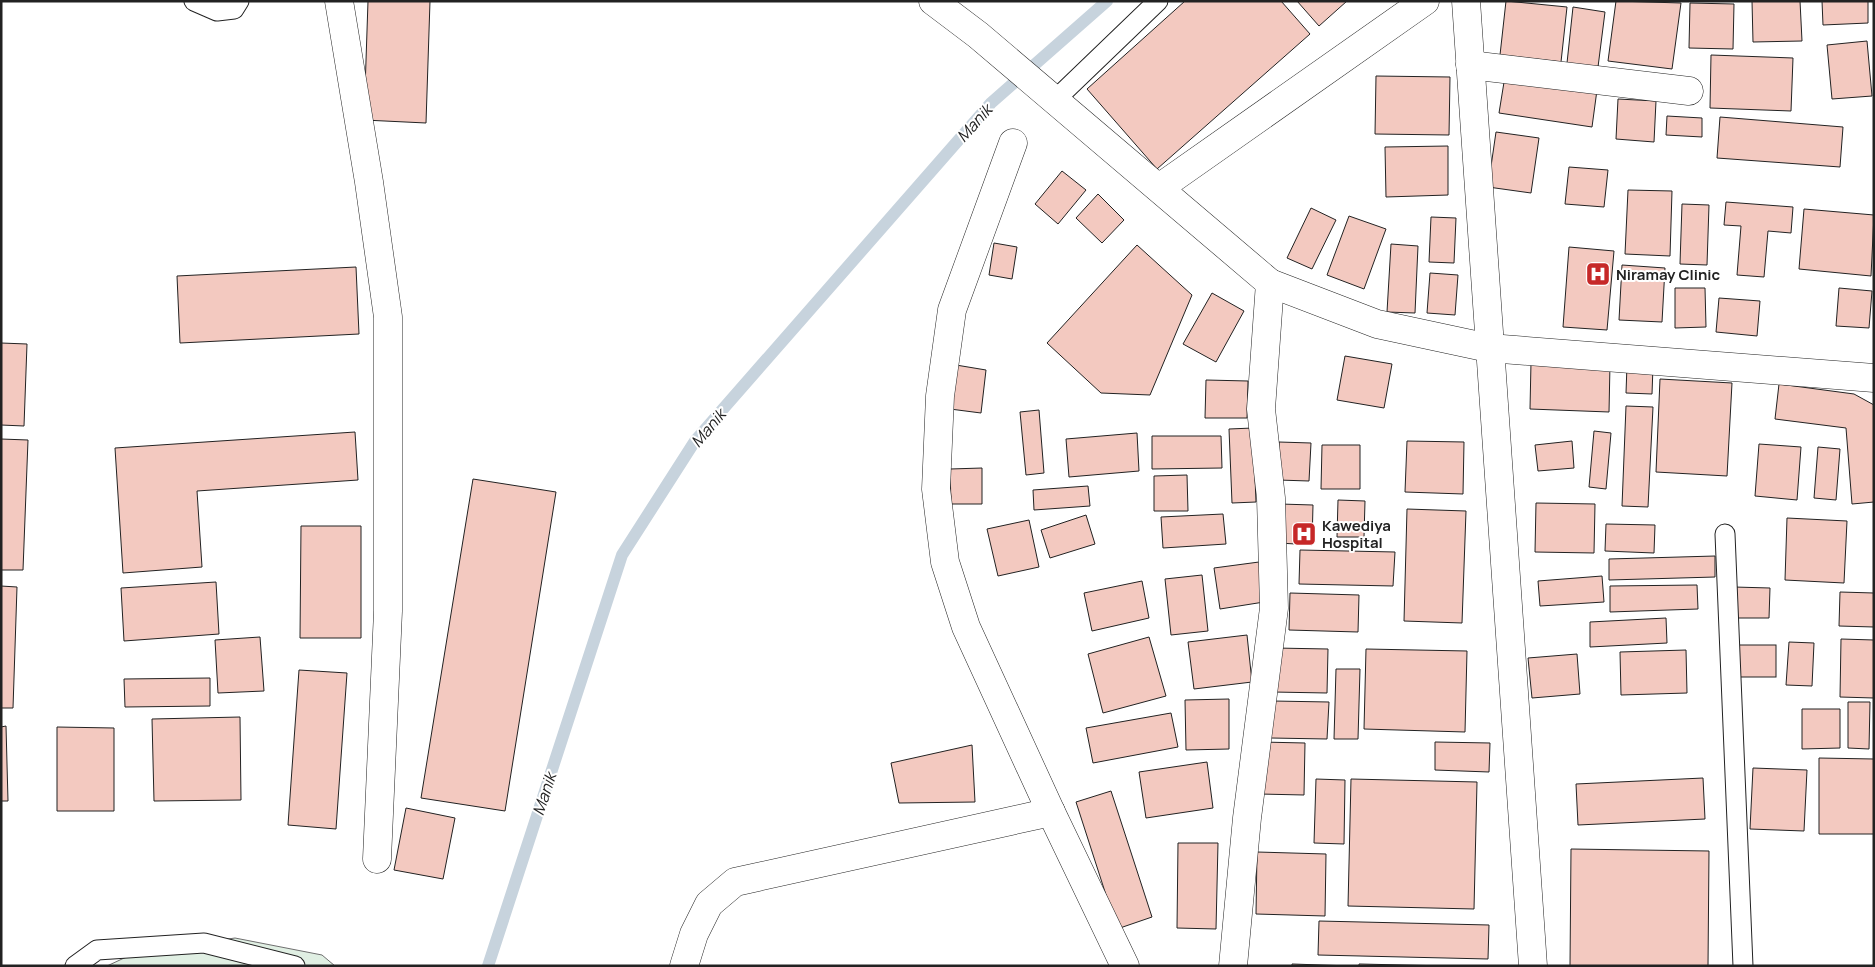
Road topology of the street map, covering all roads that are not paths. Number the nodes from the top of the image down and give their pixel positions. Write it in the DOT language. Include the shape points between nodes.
graph roads {
  1 [pos="194,1"];
  2 [pos="239,1"];
  3 [pos="339,1"];
  4 [pos="933,1"];
  5 [pos="1158,1"];
  6 [pos="1425,1"];
  7 [pos="1466,1"];
  8 [pos="1470,65"];
  9 [pos="1045,91"];
  10 [pos="1689,91"];
  11 [pos="1013,143"];
  12 [pos="1159,188"];
  13 [pos="1270,283"];
  14 [pos="1489,348"];
  15 [pos="1874,378"];
  16 [pos="1725,534"];
  17 [pos="1051,812"];
  18 [pos="377,859"];
  19 [pos="75,966"];
  20 [pos="295,966"];
  21 [pos="684,966"];
  22 [pos="1125,966"];
  23 [pos="1233,966"];
  24 [pos="1533,966"];
  25 [pos="1743,966"];
  1 -- 2 [label="lane" via="217,11 234,9"];
  3 -- 18 [label="street" via="388,317 388,611"];
  4 -- 9 [label="street"];
  5 -- 9 [label="lane"];
  6 -- 12 [label="street"];
  7 -- 8 [label="street"];
  8 -- 10 [label="street"];
  8 -- 14 [label="street"];
  9 -- 12 [label="street"];
  11 -- 17 [label="street" via="952,310 940,396 936,489 944,562 966,627"];
  12 -- 13 [label="street"];
  13 -- 14 [label="street" via="1377,324"];
  13 -- 23 [label="street" via="1261,409 1271,498 1274,608 1247,818"];
  14 -- 15 [label="street"];
  14 -- 24 [label="street"];
  16 -- 25 [label="lane"];
  17 -- 21 [label="street" via="735,882 709,904 694,934"];
  17 -- 22 [label="street"];
  19 -- 20 [label="lane" via="97,950 204,943"];
}
